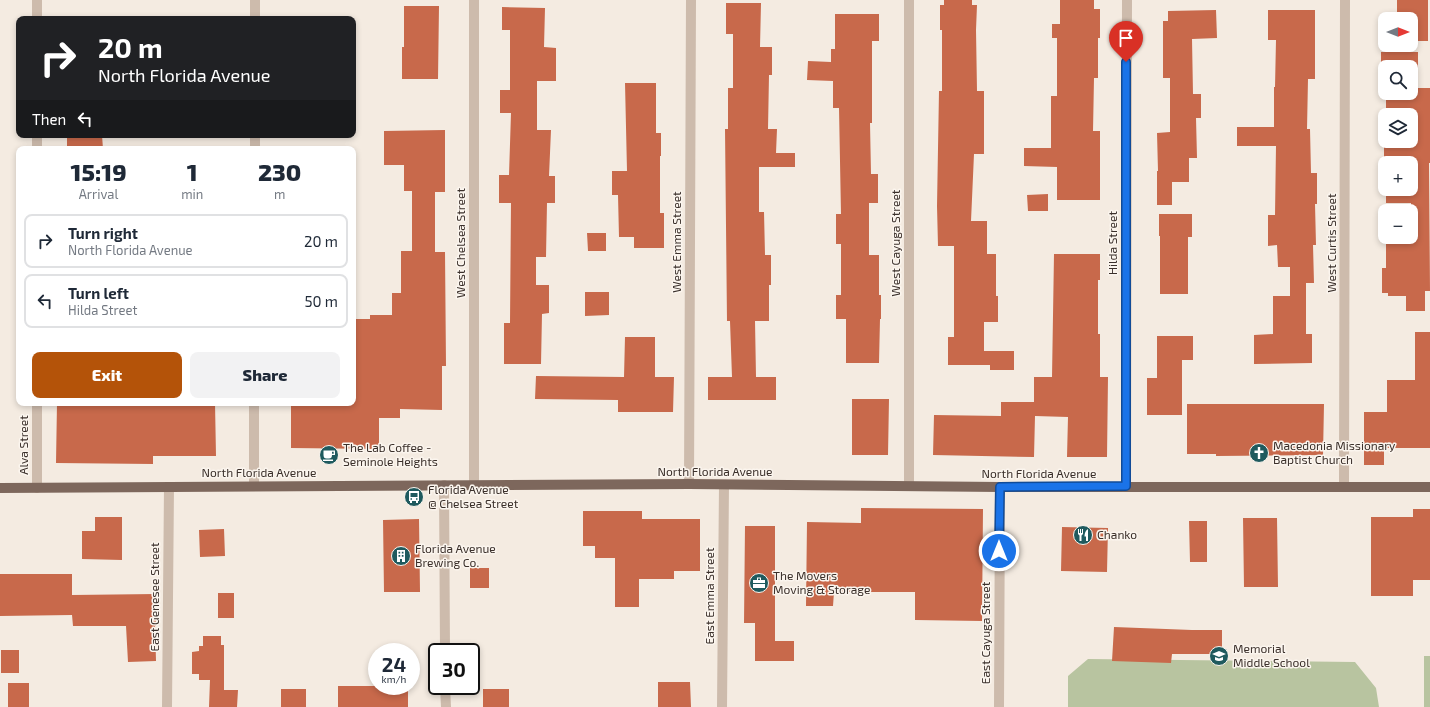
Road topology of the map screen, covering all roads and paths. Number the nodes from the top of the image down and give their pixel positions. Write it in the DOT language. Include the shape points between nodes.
graph roads {
  1 [pos="37,0"];
  2 [pos="255,0"];
  3 [pos="474,0"];
  4 [pos="691,0"];
  5 [pos="910,0"];
  6 [pos="1127,0"];
  7 [pos="1345,0"];
  8 [pos="37,16"];
  9 [pos="255,16"];
  10 [pos="37,406"];
  11 [pos="254,406"];
  12 [pos="689,484"];
  13 [pos="724,484"];
  14 [pos="444,485"];
  15 [pos="474,485"];
  16 [pos="254,486"];
  17 [pos="910,486"];
  18 [pos="1126,486"];
  19 [pos="169,487"];
  20 [pos="1000,487"];
  21 [pos="1344,487"];
  22 [pos="1430,487"];
  23 [pos="0,488"];
  24 [pos="37,488"];
  25 [pos="445,643"];
  26 [pos="445,695"];
  27 [pos="167,707"];
  28 [pos="446,707"];
  29 [pos="722,707"];
  30 [pos="999,707"];
  1 -- 8 [label="street"];
  2 -- 9 [label="street"];
  3 -- 15 [label="street, West Chelsea Street"];
  4 -- 12 [label="street, West Emma Street"];
  5 -- 17 [label="street, West Cayuga Street"];
  6 -- 18 [label="street, Hilda Street"];
  7 -- 21 [label="street, West Curtis Street"];
  10 -- 24 [label="street, Alva Street"];
  11 -- 16 [label="street"];
  12 -- 13 [label="main road, North Florida Avenue"];
  12 -- 15 [label="main road, North Florida Avenue"];
  13 -- 17 [label="main road, North Florida Avenue"];
  13 -- 29 [label="street, East Emma Street"];
  14 -- 15 [label="main road, North Florida Avenue"];
  14 -- 16 [label="main road, North Florida Avenue"];
  14 -- 25 [label="street"];
  16 -- 19 [label="main road, North Florida Avenue"];
  17 -- 20 [label="main road, North Florida Avenue"];
  18 -- 20 [label="main road, North Florida Avenue"];
  18 -- 21 [label="main road, North Florida Avenue"];
  19 -- 24 [label="main road, North Florida Avenue"];
  19 -- 27 [label="street, East Genesee Street"];
  20 -- 30 [label="street, East Cayuga Street"];
  21 -- 22 [label="main road, North Florida Avenue"];
  23 -- 24 [label="main road, North Florida Avenue"];
  26 -- 28 [label="street"];
}
